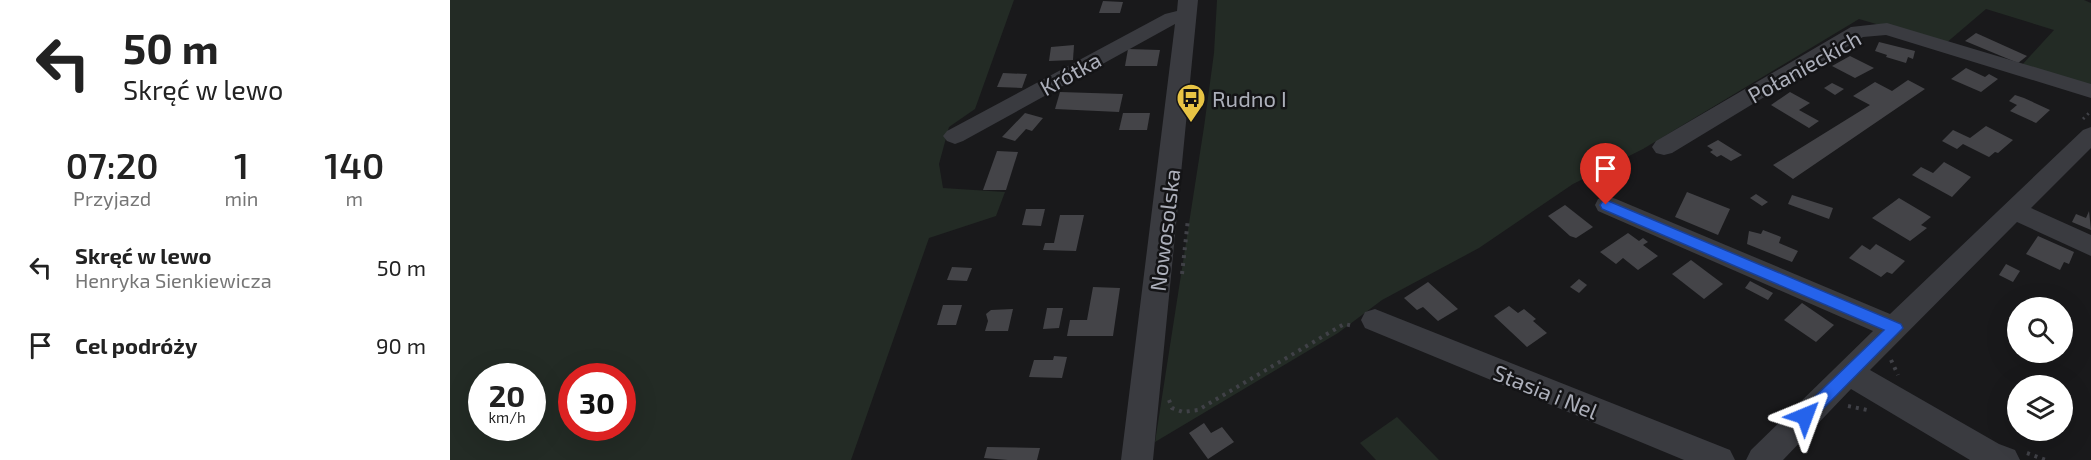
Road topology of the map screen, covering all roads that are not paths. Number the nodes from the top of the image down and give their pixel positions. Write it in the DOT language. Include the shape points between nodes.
graph roads {
  1 [pos="1187,8"];
  2 [pos="2091,91"];
  3 [pos="2091,135"];
  4 [pos="955,136"];
  5 [pos="1664,147"];
  6 [pos="1606,205"];
  7 [pos="2013,210"];
  8 [pos="2091,246"];
  9 [pos="1375,320"];
  10 [pos="1896,328"];
  11 [pos="1848,372"];
  12 [pos="1137,460"];
  13 [pos="1719,460"];
  14 [pos="1762,460"];
  15 [pos="2004,460"];
  1 -- 4 [label="street, Krótka"];
  1 -- 12 [label="street, Nowosolska"];
  2 -- 5 [label="street, Połanieckich" via="1887,29 1858,31"];
  3 -- 7 [label="street"];
  6 -- 10 [label="street"];
  7 -- 8 [label="street"];
  7 -- 10 [label="street"];
  9 -- 13 [label="street, Stasia i Nel"];
  10 -- 11 [label="street"];
  11 -- 14 [label="street"];
  11 -- 15 [label="street"];
}
